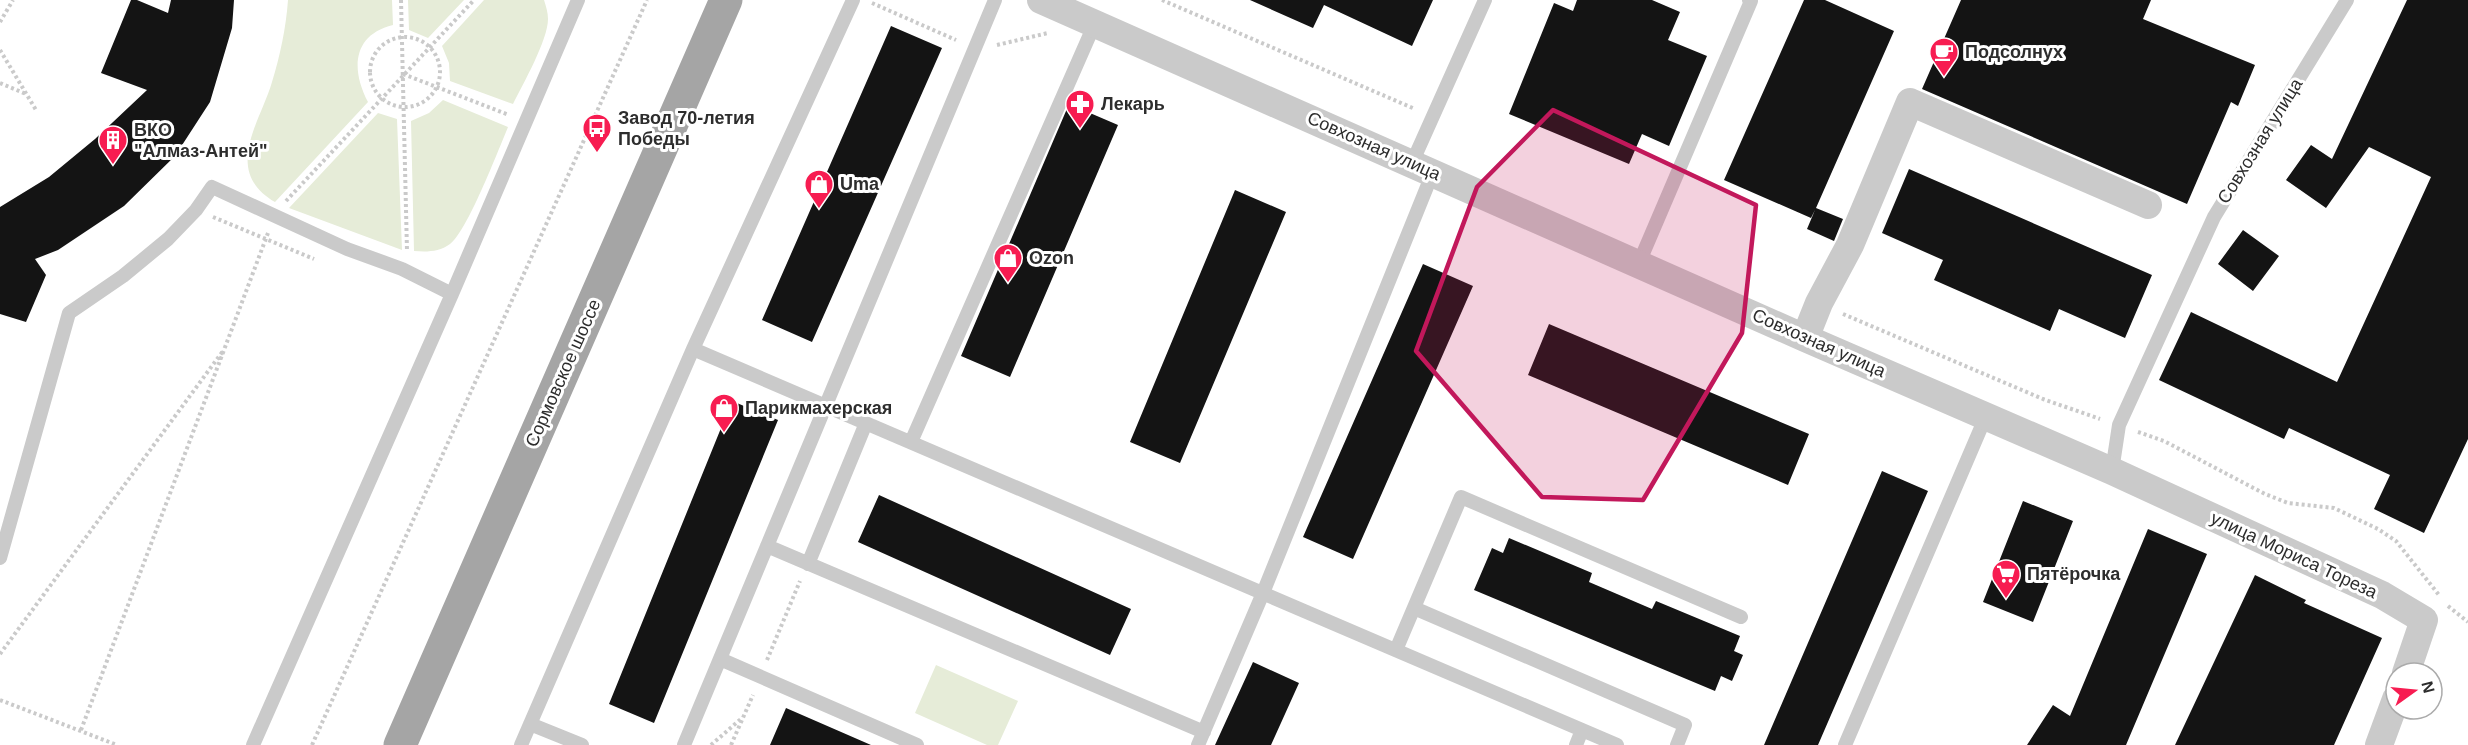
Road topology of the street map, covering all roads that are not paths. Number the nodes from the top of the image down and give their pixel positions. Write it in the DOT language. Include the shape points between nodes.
graph roads {
  1 [pos="578,0"];
  2 [pos="726,0"];
  3 [pos="853,0"];
  4 [pos="995,0"];
  5 [pos="1041,0"];
  6 [pos="1485,0"];
  7 [pos="1749,0"];
  8 [pos="2347,0"];
  9 [pos="1095,23"];
  10 [pos="1423,167"];
  11 [pos="2148,205"];
  12 [pos="1639,263"];
  13 [pos="452,294"];
  14 [pos="1805,338"];
  15 [pos="693,349"];
  16 [pos="826,405"];
  17 [pos="1986,416"];
  18 [pos="866,423"];
  19 [pos="911,442"];
  20 [pos="2112,471"];
  21 [pos="767,546"];
  22 [pos="0,558"];
  23 [pos="808,564"];
  24 [pos="1263,593"];
  25 [pos="1414,608"];
  26 [pos="1741,617"];
  27 [pos="1396,650"];
  28 [pos="720,659"];
  29 [pos="2410,661"];
  30 [pos="2388,721"];
  31 [pos="530,724"];
  32 [pos="1582,730"];
  33 [pos="1204,732"];
  34 [pos="253,745"];
  35 [pos="400,745"];
  36 [pos="521,745"];
  37 [pos="582,745"];
  38 [pos="684,745"];
  39 [pos="916,745"];
  40 [pos="1198,745"];
  41 [pos="1576,745"];
  42 [pos="1617,745"];
  43 [pos="1677,745"];
  44 [pos="1845,745"];
  45 [pos="2379,745"];
  1 -- 13 [label="lane"];
  2 -- 35 [label="main road, Сормовское шоссе"];
  3 -- 15 [label="lane"];
  4 -- 16 [label="lane"];
  5 -- 9 [label="street, Совхозная улица"];
  6 -- 10 [label="lane" via="1434,118"];
  7 -- 12 [label="lane"];
  8 -- 20 [label="lane, Совхозная улица" via="2214,217 2119,425"];
  9 -- 10 [label="street, Совхозная улица"];
  9 -- 19 [label="lane"];
  10 -- 12 [label="street, Совхозная улица"];
  10 -- 24 [label="lane"];
  11 -- 14 [label="street" via="1910,102 1850,245"];
  12 -- 14 [label="street, Совхозная улица"];
  13 -- 22 [label="lane" via="212,187 196,210 147,257 69,314"];
  13 -- 34 [label="lane"];
  14 -- 17 [label="street, Совхозная улица"];
  15 -- 16 [label="lane"];
  15 -- 31 [label="lane"];
  16 -- 18 [label="lane"];
  16 -- 21 [label="lane"];
  17 -- 20 [label="street, Совхозная улица"];
  17 -- 44 [label="lane"];
  18 -- 19 [label="lane"];
  18 -- 23 [label="lane"];
  19 -- 24 [label="lane"];
  20 -- 29 [label="street, улица Мориса Тореза" via="2382,595 2424,620"];
  21 -- 23 [label="lane"];
  21 -- 28 [label="lane"];
  23 -- 33 [label="lane"];
  24 -- 27 [label="lane"];
  24 -- 33 [label="lane"];
  25 -- 26 [label="lane" via="1461,497"];
  25 -- 27 [label="lane"];
  25 -- 43 [label="lane" via="1685,725"];
  27 -- 32 [label="lane"];
  28 -- 38 [label="lane"];
  28 -- 39 [label="lane"];
  30 -- 45 [label="street"];
  31 -- 36 [label="lane"];
  31 -- 37 [label="lane"];
  32 -- 41 [label="lane"];
  32 -- 42 [label="lane"];
  33 -- 40 [label="lane"];
}
